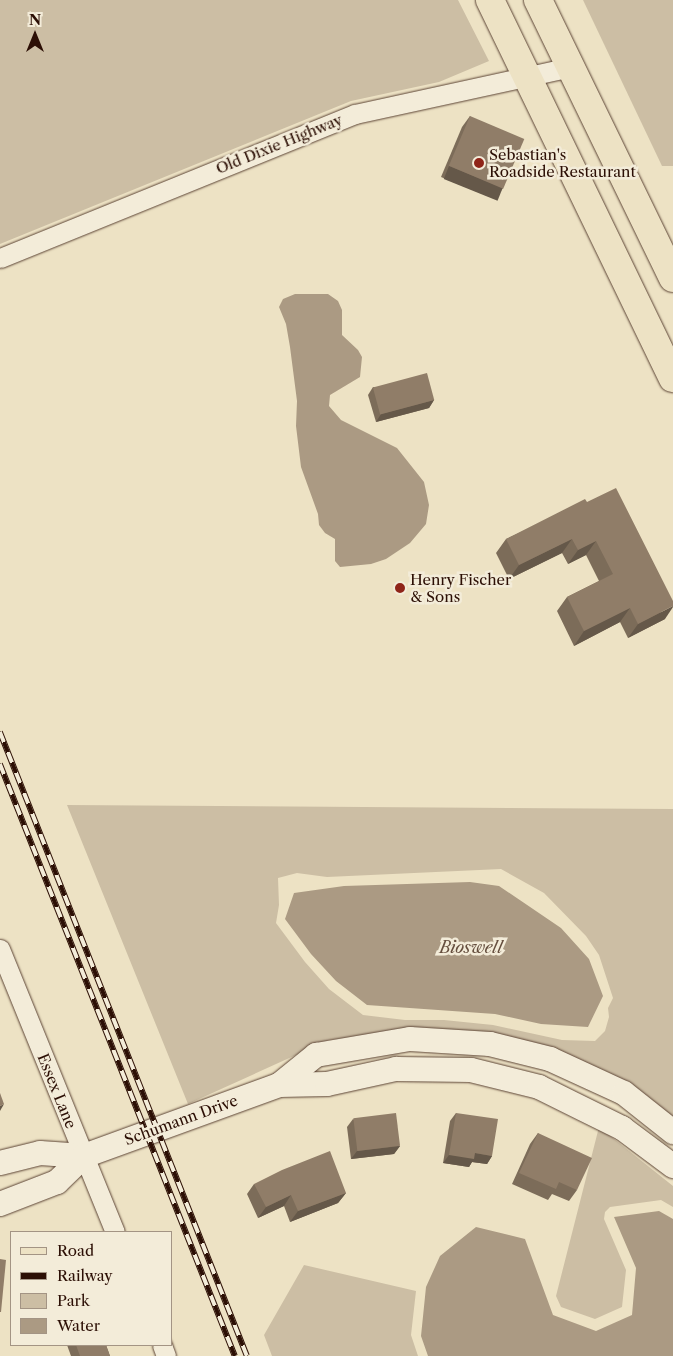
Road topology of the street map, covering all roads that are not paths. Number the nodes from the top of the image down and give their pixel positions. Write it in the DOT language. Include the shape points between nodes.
graph roads {
  1 [pos="490,0"];
  2 [pos="538,0"];
  3 [pos="570,67"];
  4 [pos="527,77"];
  5 [pos="0,258"];
  6 [pos="673,278"];
  7 [pos="673,378"];
  8 [pos="0,949"];
  9 [pos="278,1086"];
  10 [pos="673,1132"];
  11 [pos="84,1156"];
  12 [pos="0,1163"];
  13 [pos="673,1166"];
  14 [pos="0,1204"];
  15 [pos="115,1231"];
  1 -- 4 [label="main road"];
  2 -- 3 [label="main road"];
  3 -- 4 [label="street, Old Dixie Highway"];
  3 -- 6 [label="main road"];
  4 -- 5 [label="street, Old Dixie Highway" via="355,114"];
  4 -- 7 [label="main road"];
  8 -- 11 [label="street, Essex Lane"];
  9 -- 10 [label="street, Schumann Drive" via="316,1055 410,1039 490,1044 550,1059 624,1093"];
  9 -- 11 [label="street, Schumann Drive"];
  9 -- 13 [label="street, Schumann Drive" via="327,1084 396,1070 471,1070 539,1087 622,1128"];
  11 -- 12 [label="street, Schumann Drive" via="40,1153"];
  11 -- 14 [label="street, Schumann Drive" via="57,1182"];
  11 -- 15 [label="street, Essex Lane"];
}
